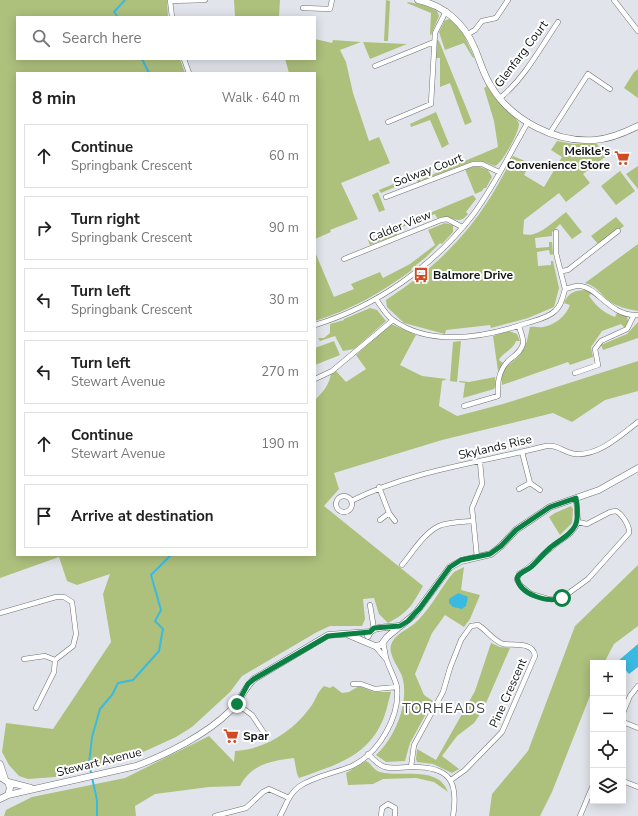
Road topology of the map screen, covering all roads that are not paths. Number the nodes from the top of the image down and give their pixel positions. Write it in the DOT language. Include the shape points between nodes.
graph roads {
  1 [pos="205,0"];
  2 [pos="332,0"];
  3 [pos="418,0"];
  4 [pos="508,0"];
  5 [pos="614,0"];
  6 [pos="170,1"];
  7 [pos="432,1"];
  8 [pos="302,8"];
  9 [pos="446,12"];
  10 [pos="172,16"];
  11 [pos="558,22"];
  12 [pos="638,31"];
  13 [pos="468,34"];
  14 [pos="434,42"];
  15 [pos="184,60"];
  16 [pos="375,66"];
  17 [pos="189,72"];
  18 [pos="610,89"];
  19 [pos="500,98"];
  20 [pos="388,122"];
  21 [pos="528,122"];
  22 [pos="638,126"];
  23 [pos="550,133"];
  24 [pos="499,172"];
  25 [pos="386,197"];
  26 [pos="462,227"];
  27 [pos="618,231"];
  28 [pos="556,232"];
  29 [pos="344,258"];
  30 [pos="562,271"];
  31 [pos="565,289"];
  32 [pos="376,299"];
  33 [pos="636,315"];
  34 [pos="393,320"];
  35 [pos="316,325"];
  36 [pos="519,326"];
  37 [pos="575,373"];
  38 [pos="316,379"];
  39 [pos="464,406"];
  40 [pos="638,422"];
  41 [pos="522,452"];
  42 [pos="480,462"];
  43 [pos="638,468"];
  44 [pos="530,483"];
  45 [pos="379,487"];
  46 [pos="519,489"];
  47 [pos="540,490"];
  48 [pos="576,498"];
  49 [pos="351,501"];
  50 [pos="389,514"];
  51 [pos="380,520"];
  52 [pos="395,521"];
  53 [pos="473,521"];
  54 [pos="578,522"];
  55 [pos="477,557"];
  56 [pos="402,565"];
  57 [pos="370,605"];
  58 [pos="0,613"];
  59 [pos="400,626"];
  60 [pos="382,629"];
  61 [pos="372,630"];
  62 [pos="346,634"];
  63 [pos="385,640"];
  64 [pos="373,644"];
  65 [pos="24,659"];
  66 [pos="56,660"];
  67 [pos="387,661"];
  68 [pos="353,684"];
  69 [pos="638,686"];
  70 [pos="396,688"];
  71 [pos="237,704"];
  72 [pos="626,706"];
  73 [pos="36,708"];
  74 [pos="626,723"];
  75 [pos="638,728"];
  76 [pos="264,733"];
  77 [pos="368,754"];
  78 [pos="0,764"];
  79 [pos="411,767"];
  80 [pos="4,779"];
  81 [pos="451,780"];
  82 [pos="626,782"];
  83 [pos="638,787"];
  84 [pos="32,788"];
  85 [pos="590,792"];
  86 [pos="289,798"];
  87 [pos="3,799"];
  88 [pos="215,816"];
  89 [pos="280,816"];
  90 [pos="381,816"];
  91 [pos="395,816"];
  92 [pos="453,816"];
  93 [pos="580,816"];
  1 -- 6 [label="street"];
  2 -- 8 [label="street" via="330,10"];
  3 -- 7 [label="street"];
  4 -- 13 [label="street" via="496,18 482,21"];
  5 -- 12 [label="street"];
  6 -- 10 [label="street"];
  7 -- 9 [label="street"];
  9 -- 13 [label="street"];
  9 -- 14 [label="street" via="437,26"];
  11 -- 19 [label="street, Glenfarg Court" via="529,65"];
  13 -- 19 [label="street" via="485,76"];
  14 -- 16 [label="street"];
  14 -- 20 [label="street" via="430,104"];
  15 -- 17 [label="street"];
  18 -- 23 [label="street" via="588,74"];
  19 -- 21 [label="street"];
  21 -- 23 [label="street"];
  21 -- 24 [label="street"];
  22 -- 23 [label="street" via="611,137 594,140"];
  24 -- 25 [label="street, Solway Court" via="482,164 473,164"];
  24 -- 26 [label="street" via="486,195"];
  26 -- 29 [label="street, Calder View" via="447,219 441,220"];
  26 -- 32 [label="street" via="427,263"];
  27 -- 30 [label="street" via="568,270"];
  28 -- 30 [label="street" via="556,252"];
  30 -- 31 [label="street"];
  31 -- 33 [label="street" via="580,286 590,290 612,308"];
  31 -- 36 [label="street" via="559,307 554,312"];
  32 -- 34 [label="street"];
  32 -- 35 [label="street"];
  33 -- 37 [label="street" via="627,329 598,344 595,349 598,365"];
  34 -- 36 [label="street" via="414,330 450,337 476,336"];
  34 -- 38 [label="street" via="332,371"];
  36 -- 39 [label="street" via="523,344 502,370 498,381 498,396"];
  40 -- 41 [label="street, Skylands Rise" via="617,439 587,453 571,453 551,445"];
  41 -- 42 [label="street, Skylands Rise"];
  41 -- 44 [label="street"];
  42 -- 45 [label="street, Skylands Rise" via="439,470"];
  42 -- 53 [label="street" via="482,484 473,503"];
  43 -- 48 [label="street" via="599,490"];
  44 -- 46 [label="street"];
  44 -- 47 [label="street"];
  45 -- 49 [label="street, Skylands Rise"];
  45 -- 50 [label="street"];
  48 -- 54 [label="street"];
  48 -- 55 [label="street" via="550,507 516,530 496,550 485,557"];
  50 -- 51 [label="street"];
  50 -- 52 [label="street"];
  53 -- 55 [label="street"];
  53 -- 56 [label="street" via="437,527"];
  54 -- 54 [label="street" via="567,536 519,574 517,580 527,592 548,599 562,598 588,579 629,531 616,511 587,524"];
  55 -- 59 [label="street" via="461,560 450,567 420,608"];
  57 -- 61 [label="street"];
  58 -- 66 [label="street" via="56,597 72,602 76,634 73,646"];
  59 -- 60 [label="street"];
  59 -- 63 [label="street"];
  60 -- 61 [label="street, Stewart Avenue"];
  60 -- 63 [label="street"];
  61 -- 62 [label="street, Stewart Avenue"];
  61 -- 64 [label="street"];
  62 -- 64 [label="street, Stewart Avenue"];
  62 -- 71 [label="street, Stewart Avenue" via="321,638 260,675 248,684"];
  63 -- 64 [label="street"];
  63 -- 67 [label="street"];
  64 -- 67 [label="street"];
  65 -- 66 [label="street" via="45,656"];
  66 -- 73 [label="street" via="54,672"];
  67 -- 70 [label="street"];
  68 -- 70 [label="street" via="375,689"];
  69 -- 72 [label="street"];
  70 -- 77 [label="street" via="395,707 388,728 379,743"];
  71 -- 76 [label="street" via="252,715"];
  71 -- 84 [label="street, Stewart Avenue" via="220,720 153,759 62,783"];
  74 -- 75 [label="street"];
  77 -- 79 [label="street" via="383,766"];
  77 -- 86 [label="street" via="354,765 301,786"];
  78 -- 80 [label="street"];
  79 -- 81 [label="street" via="436,770"];
  79 -- 81 [label="street, Pine Crescent" via="412,749 443,692 461,640 471,626 478,625 499,642 528,647 535,656 502,732 465,770"];
  80 -- 84 [label="street, Stewart Avenue"];
  80 -- 87 [label="street" via="10,788"];
  81 -- 92 [label="street" via="456,796"];
  82 -- 83 [label="street"];
  84 -- 87 [label="street, Stewart Avenue"];
  85 -- 93 [label="street"];
  86 -- 88 [label="street" via="272,789 266,790 246,808"];
  86 -- 89 [label="street"];
  90 -- 91 [label="street" via="382,808 388,804 395,808"];
}
